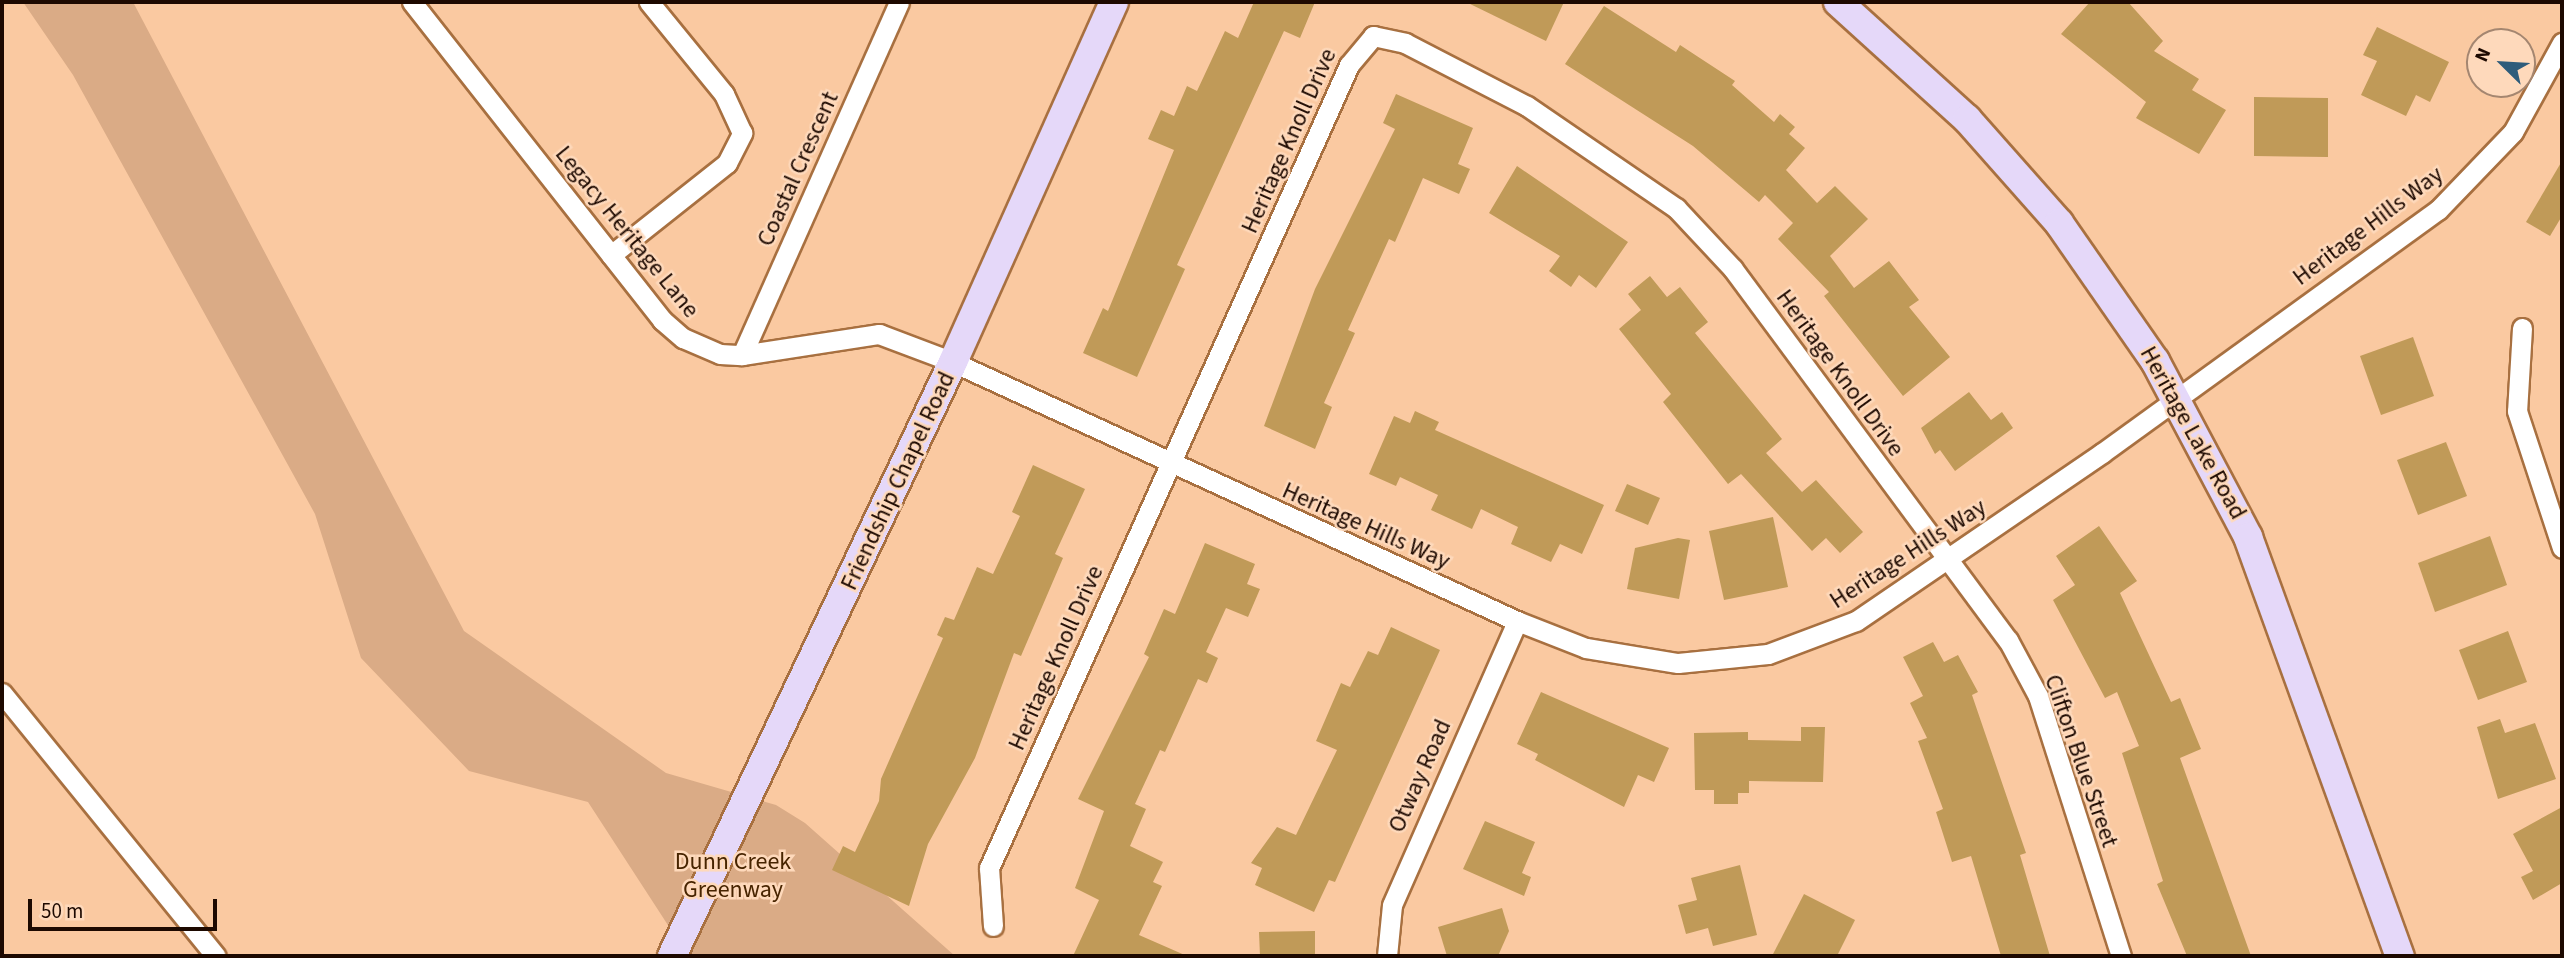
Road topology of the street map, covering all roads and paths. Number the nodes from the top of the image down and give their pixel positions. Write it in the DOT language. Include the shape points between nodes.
graph roads {
  1 [pos="414,2"];
  2 [pos="649,2"];
  3 [pos="899,2"];
  4 [pos="1114,2"];
  5 [pos="1838,2"];
  6 [pos="2562,43"];
  7 [pos="611,255"];
  8 [pos="2522,328"];
  9 [pos="742,355"];
  10 [pos="953,362"];
  11 [pos="2176,397"];
  12 [pos="1171,465"];
  13 [pos="2562,548"];
  14 [pos="1947,559"];
  15 [pos="1517,621"];
  16 [pos="2,693"];
  17 [pos="993,926"];
  18 [pos="216,956"];
  19 [pos="672,956"];
  20 [pos="1387,956"];
  21 [pos="2121,956"];
  22 [pos="2400,956"];
  1 -- 7 [label="street, Legacy Heritage Lane"];
  2 -- 7 [label="street" via="724,94 742,132 727,163"];
  3 -- 9 [label="street, Coastal Crescent"];
  4 -- 10 [label="main road, Friendship Chapel Road"];
  5 -- 11 [label="main road, Heritage Lake Road" via="1967,119 2059,223"];
  6 -- 11 [label="street, Heritage Hills Way" via="2513,132 2438,209"];
  7 -- 9 [label="street, Legacy Heritage Lane" via="683,338 720,354"];
  8 -- 13 [label="street" via="2517,411"];
  9 -- 10 [label="street, Legacy Heritage Lane" via="879,334"];
  10 -- 12 [label="street, Heritage Hills Way"];
  10 -- 19 [label="main road, Friendship Chapel Road"];
  11 -- 14 [label="street, Heritage Hills Way"];
  11 -- 22 [label="main road, Heritage Lake Road" via="2248,537"];
  12 -- 14 [label="street, Heritage Knoll Drive" via="1349,65 1373,36 1386,37 1485,81 1676,208 1733,269"];
  12 -- 15 [label="street, Heritage Hills Way"];
  12 -- 17 [label="street, Heritage Knoll Drive" via="989,868"];
  14 -- 15 [label="street, Heritage Hills Way" via="1856,621 1814,640 1724,661 1635,660"];
  14 -- 21 [label="street, Clifton Blue Street" via="2008,640 2038,696"];
  15 -- 20 [label="street, Otway Road" via="1401,880"];
  16 -- 18 [label="street"];
}
